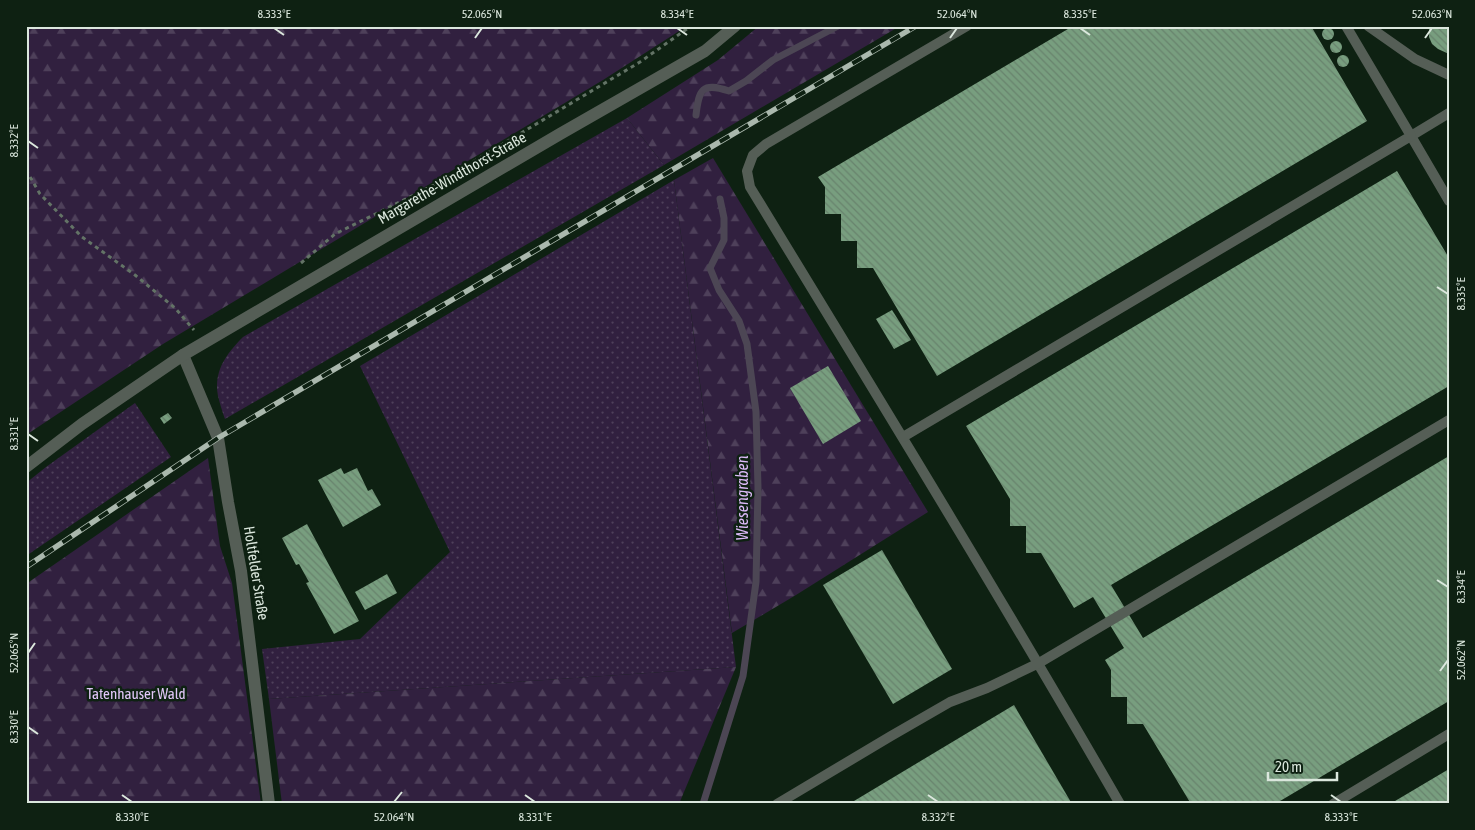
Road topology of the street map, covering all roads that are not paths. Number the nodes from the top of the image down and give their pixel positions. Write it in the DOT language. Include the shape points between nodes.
graph roads {
  1 [pos="735,26"];
  2 [pos="967,26"];
  3 [pos="1346,26"];
  4 [pos="1368,26"];
  5 [pos="1449,75"];
  6 [pos="1449,113"];
  7 [pos="1411,136"];
  8 [pos="1449,201"];
  9 [pos="183,355"];
  10 [pos="1449,420"];
  11 [pos="903,437"];
  12 [pos="26,467"];
  13 [pos="1039,663"];
  14 [pos="1449,734"];
  15 [pos="269,804"];
  16 [pos="777,804"];
  17 [pos="1120,804"];
  18 [pos="1333,804"];
  1 -- 9 [label="street, Margarethe-Windthorst-Straße" via="705,51"];
  2 -- 11 [label="lane" via="766,144 753,155 747,171 750,187"];
  3 -- 7 [label="lane"];
  4 -- 5 [label="lane" via="1415,59"];
  6 -- 7 [label="lane"];
  7 -- 8 [label="lane"];
  7 -- 11 [label="lane"];
  9 -- 12 [label="street, Margarethe-Windthorst-Straße"];
  9 -- 15 [label="street, Holtfelder Straße" via="218,438 241,571"];
  10 -- 13 [label="lane"];
  11 -- 13 [label="lane"];
  13 -- 16 [label="lane" via="950,702"];
  13 -- 17 [label="lane"];
  14 -- 18 [label="lane"];
}
